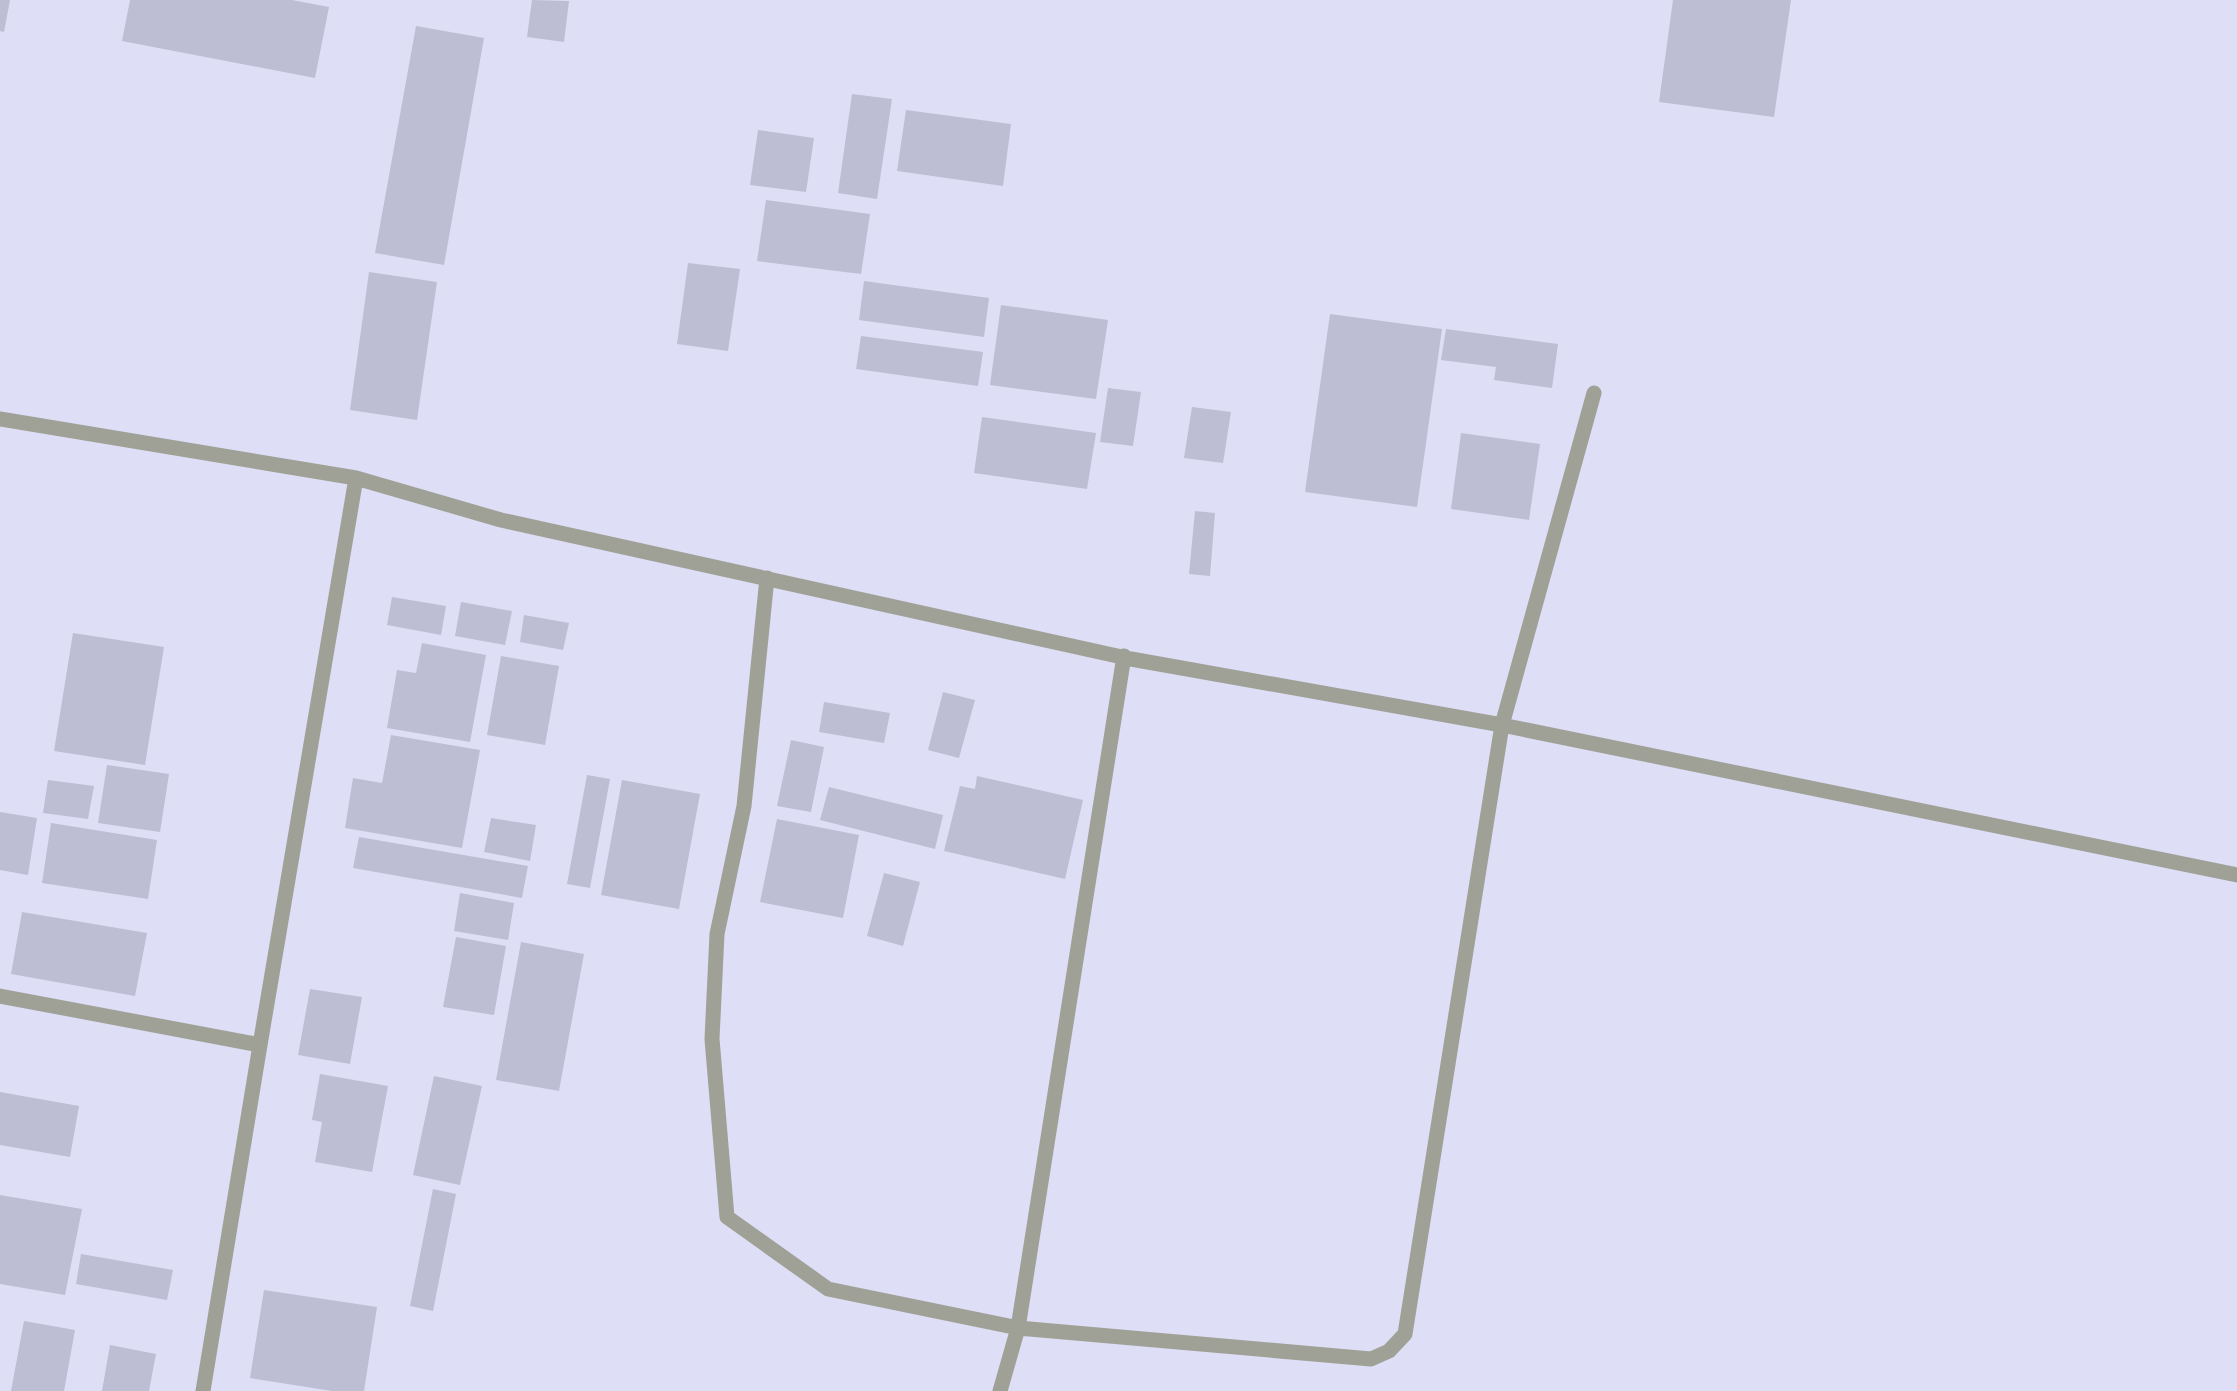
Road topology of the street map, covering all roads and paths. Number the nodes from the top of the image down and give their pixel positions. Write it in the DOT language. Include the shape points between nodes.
graph roads {
  1 [pos="1594,393"];
  2 [pos="0,418"];
  3 [pos="357,478"];
  4 [pos="767,579"];
  5 [pos="1124,656"];
  6 [pos="1502,725"];
  7 [pos="2237,875"];
  8 [pos="0,996"];
  9 [pos="260,1045"];
  10 [pos="1018,1328"];
  11 [pos="203,1391"];
  12 [pos="1000,1391"];
  1 -- 6 [label="street"];
  2 -- 3 [label="street"];
  3 -- 4 [label="street" via="501,520"];
  3 -- 9 [label="street"];
  4 -- 5 [label="street"];
  4 -- 10 [label="street" via="744,806 717,934 712,1040 727,1216 828,1289"];
  5 -- 6 [label="street"];
  5 -- 10 [label="street"];
  6 -- 7 [label="street"];
  6 -- 10 [label="street" via="1405,1334 1389,1351 1371,1359"];
  8 -- 9 [label="street"];
  9 -- 11 [label="street"];
  10 -- 12 [label="street"];
}
